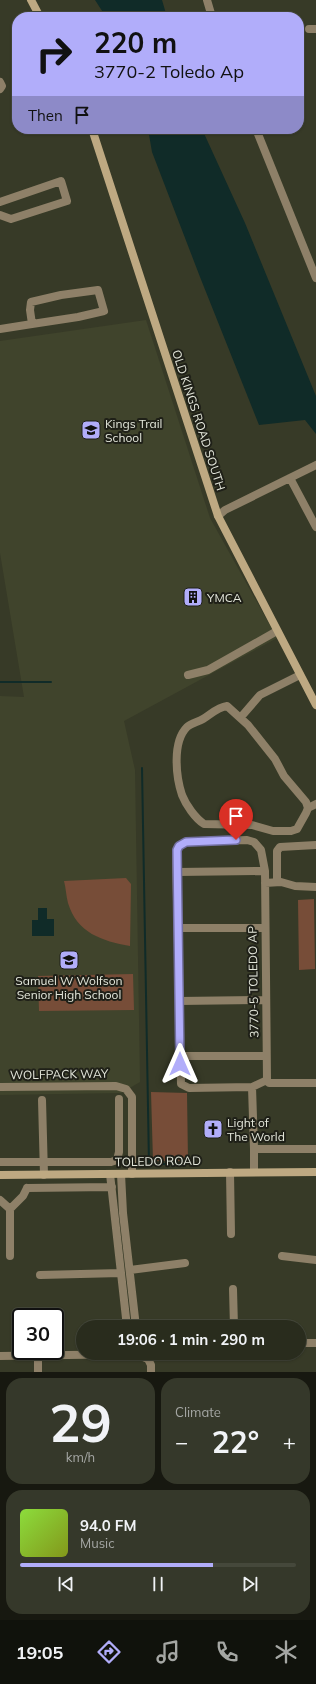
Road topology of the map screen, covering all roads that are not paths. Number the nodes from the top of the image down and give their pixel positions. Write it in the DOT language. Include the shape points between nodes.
graph roads {
  1 [pos="31,0"];
  2 [pos="207,0"];
  3 [pos="37,12"];
  4 [pos="211,12"];
  5 [pos="0,82"];
  6 [pos="0,89"];
  7 [pos="94,134"];
  8 [pos="258,134"];
  9 [pos="0,202"];
  10 [pos="0,215"];
  11 [pos="316,278"];
  12 [pos="32,324"];
  13 [pos="0,329"];
  14 [pos="316,465"];
  15 [pos="290,478"];
  16 [pos="218,516"];
  17 [pos="316,527"];
  18 [pos="277,631"];
  19 [pos="188,675"];
  20 [pos="300,675"];
  21 [pos="316,705"];
  22 [pos="241,718"];
  23 [pos="316,804"];
  24 [pos="308,808"];
  25 [pos="316,845"];
  26 [pos="265,871"];
  27 [pos="177,872"];
  28 [pos="277,882"];
  29 [pos="265,883"];
  30 [pos="316,887"];
  31 [pos="178,928"];
  32 [pos="265,928"];
  33 [pos="266,1000"];
  34 [pos="179,1001"];
  35 [pos="180,1056"];
  36 [pos="266,1056"];
  37 [pos="267,1080"];
  38 [pos="316,1083"];
  39 [pos="0,1087"];
  40 [pos="252,1087"];
  41 [pos="119,1099"];
  42 [pos="42,1100"];
  43 [pos="254,1149"];
  44 [pos="316,1149"];
  45 [pos="0,1162"];
  46 [pos="44,1162"];
  47 [pos="230,1172"];
  48 [pos="254,1172"];
  49 [pos="316,1172"];
  50 [pos="110,1174"];
  51 [pos="121,1174"];
  52 [pos="132,1174"];
  53 [pos="26,1175"];
  54 [pos="44,1175"];
  55 [pos="0,1176"];
  56 [pos="112,1187"];
  57 [pos="27,1188"];
  58 [pos="0,1200"];
  59 [pos="10,1209"];
  60 [pos="231,1234"];
  61 [pos="10,1256"];
  62 [pos="282,1256"];
  63 [pos="316,1260"];
  64 [pos="185,1263"];
  65 [pos="130,1270"];
  66 [pos="121,1273"];
  67 [pos="40,1275"];
  68 [pos="233,1289"];
  69 [pos="126,1320"];
  70 [pos="135,1320"];
  71 [pos="234,1320"];
  72 [pos="64,1355"];
  73 [pos="76,1355"];
  74 [pos="0,1356"];
  75 [pos="12,1356"];
  76 [pos="38,1360"];
  77 [pos="148,1360"];
  78 [pos="38,1372"];
  79 [pos="152,1372"];
  1 -- 3 [label="street"];
  2 -- 4 [label="street"];
  5 -- 6 [label="street"];
  7 -- 16 [label="street, OLD KINGS ROAD SOUTH"];
  8 -- 11 [label="street"];
  9 -- 10 [label="street" via="60,181 67,201 12,219"];
  12 -- 12 [label="street" via="104,311 98,290 31,302"];
  12 -- 13 [label="street"];
  14 -- 15 [label="street"];
  15 -- 16 [label="street" via="225,510"];
  15 -- 17 [label="street"];
  16 -- 18 [label="street, OLD KINGS ROAD SOUTH"];
  18 -- 19 [label="street" via="208,670"];
  18 -- 20 [label="street, OLD KINGS ROAD SOUTH"];
  20 -- 21 [label="street, OLD KINGS ROAD SOUTH"];
  20 -- 22 [label="street" via="260,695"];
  22 -- 24 [label="street" via="275,759 284,776"];
  22 -- 24 [label="street" via="227,706 219,707 200,721 188,726 183,732 176,752 182,796 190,809 204,824 252,825 268,830 291,831 297,829"];
  23 -- 24 [label="street"];
  25 -- 28 [label="street" via="280,847 277,852"];
  26 -- 27 [label="street"];
  26 -- 27 [label="street" via="258,844 247,840 186,842 177,850"];
  26 -- 29 [label="street, 3770-5 TOLEDO AP"];
  27 -- 31 [label="street"];
  28 -- 29 [label="street"];
  28 -- 30 [label="street"];
  29 -- 32 [label="street, 3770-5 TOLEDO AP"];
  31 -- 32 [label="street"];
  31 -- 34 [label="street"];
  32 -- 33 [label="street, 3770-5 TOLEDO AP"];
  33 -- 34 [label="street"];
  33 -- 36 [label="street, 3770-5 TOLEDO AP"];
  34 -- 35 [label="street"];
  35 -- 36 [label="street"];
  35 -- 40 [label="street" via="181,1084 184,1087"];
  36 -- 37 [label="street, 3770-5 TOLEDO AP"];
  37 -- 38 [label="street" via="269,1083"];
  37 -- 40 [label="street"];
  39 -- 52 [label="street, WOLFPACK WAY" via="116,1086 126,1089 132,1097"];
  40 -- 43 [label="street"];
  41 -- 46 [label="street" via="117,1160"];
  42 -- 46 [label="street"];
  43 -- 44 [label="street"];
  43 -- 48 [label="street"];
  45 -- 46 [label="street"];
  46 -- 54 [label="street"];
  47 -- 48 [label="street, TOLEDO ROAD"];
  47 -- 52 [label="street, TOLEDO ROAD"];
  47 -- 60 [label="street"];
  48 -- 49 [label="street, TOLEDO ROAD"];
  50 -- 51 [label="street, TOLEDO ROAD"];
  50 -- 54 [label="street, TOLEDO ROAD"];
  50 -- 56 [label="street"];
  51 -- 52 [label="street, TOLEDO ROAD"];
  51 -- 65 [label="street"];
  53 -- 54 [label="street, TOLEDO ROAD"];
  53 -- 55 [label="street, TOLEDO ROAD"];
  53 -- 57 [label="street"];
  56 -- 57 [label="street"];
  56 -- 66 [label="street"];
  57 -- 59 [label="street"];
  58 -- 59 [label="street"];
  59 -- 61 [label="street"];
  62 -- 63 [label="street"];
  64 -- 65 [label="street"];
  65 -- 70 [label="street"];
  66 -- 67 [label="street"];
  66 -- 69 [label="street"];
  68 -- 71 [label="street"];
  72 -- 73 [label="street"];
  74 -- 75 [label="street"];
  76 -- 78 [label="street"];
  77 -- 79 [label="street"];
}
